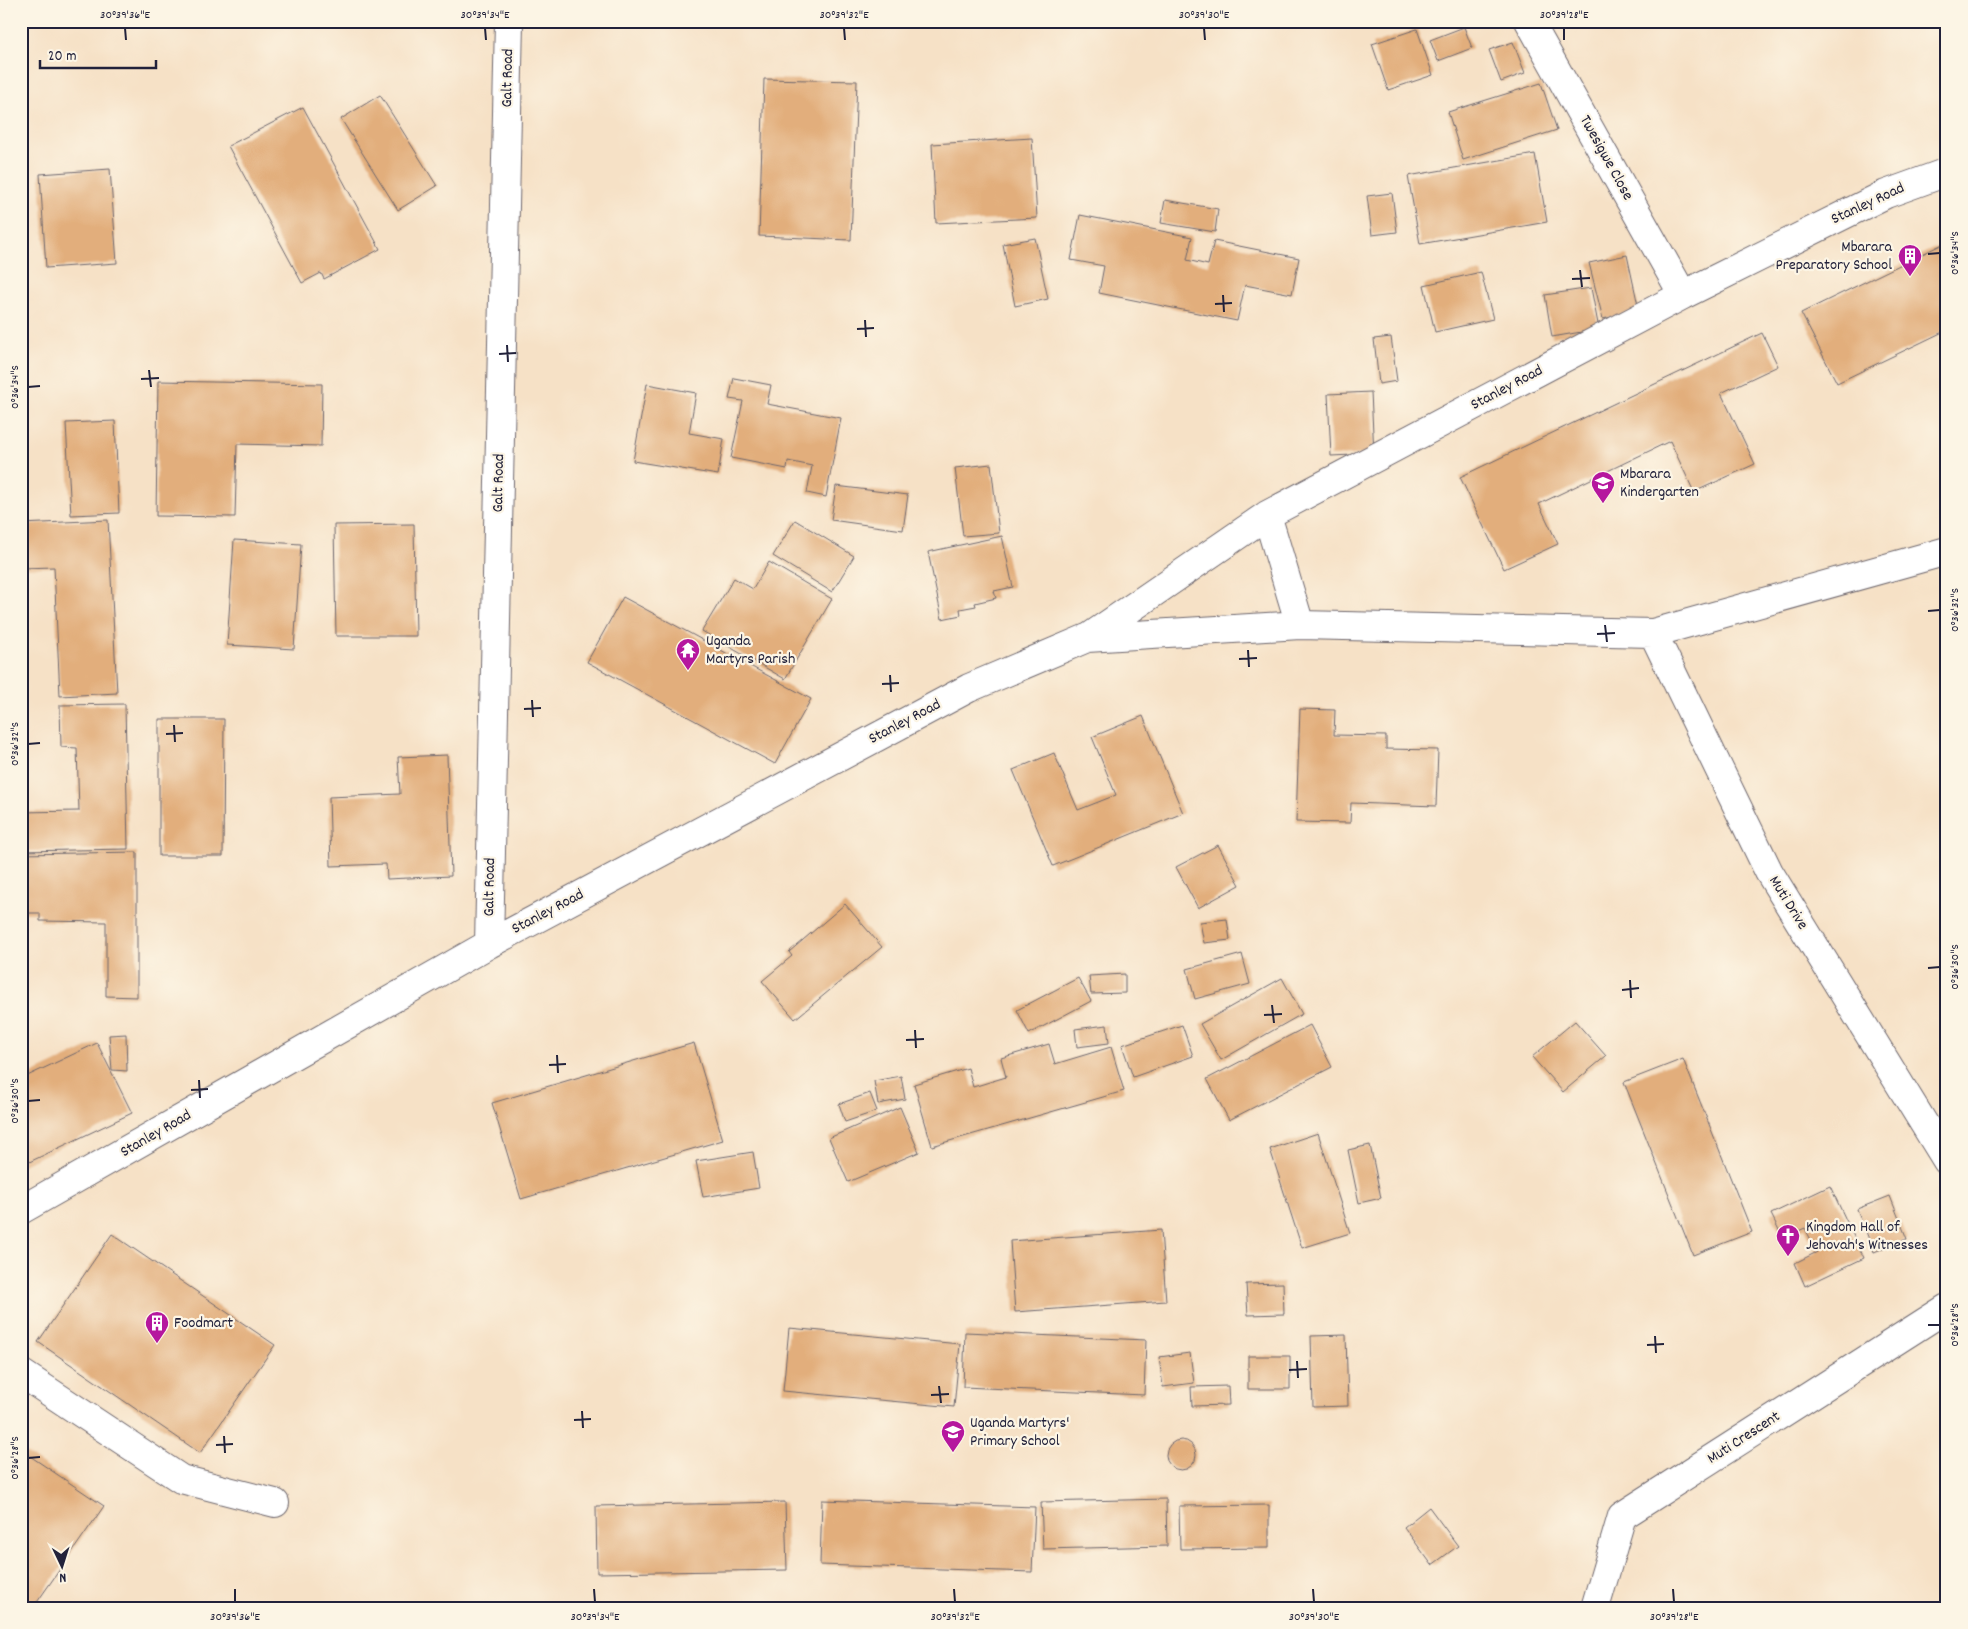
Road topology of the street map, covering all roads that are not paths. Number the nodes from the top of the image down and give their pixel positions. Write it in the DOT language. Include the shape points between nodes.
graph roads {
  1 [pos="509,21"];
  2 [pos="1529,21"];
  3 [pos="1947,172"];
  4 [pos="1683,295"];
  5 [pos="1267,515"];
  6 [pos="1947,551"];
  7 [pos="1300,625"];
  8 [pos="1653,633"];
  9 [pos="1087,638"];
  10 [pos="489,944"];
  11 [pos="1947,1161"];
  12 [pos="21,1210"];
  13 [pos="1947,1308"];
  14 [pos="21,1373"];
  15 [pos="275,1503"];
  16 [pos="1595,1608"];
  1 -- 10 [label="street, Galt Road"];
  2 -- 4 [label="street, Twesigwe Close"];
  3 -- 4 [label="street, Stanley Road" via="1886,194"];
  4 -- 5 [label="street, Stanley Road"];
  5 -- 7 [label="street"];
  5 -- 9 [label="street, Stanley Road"];
  6 -- 8 [label="street, Stanley Road"];
  7 -- 8 [label="street, Stanley Road"];
  7 -- 9 [label="street, Stanley Road"];
  8 -- 11 [label="street, Muti Drive" via="1769,872"];
  9 -- 10 [label="street, Stanley Road" via="969,688"];
  10 -- 12 [label="street, Stanley Road"];
  13 -- 16 [label="street, Muti Crescent" via="1622,1516"];
  14 -- 15 [label="street" via="181,1479"];
}
